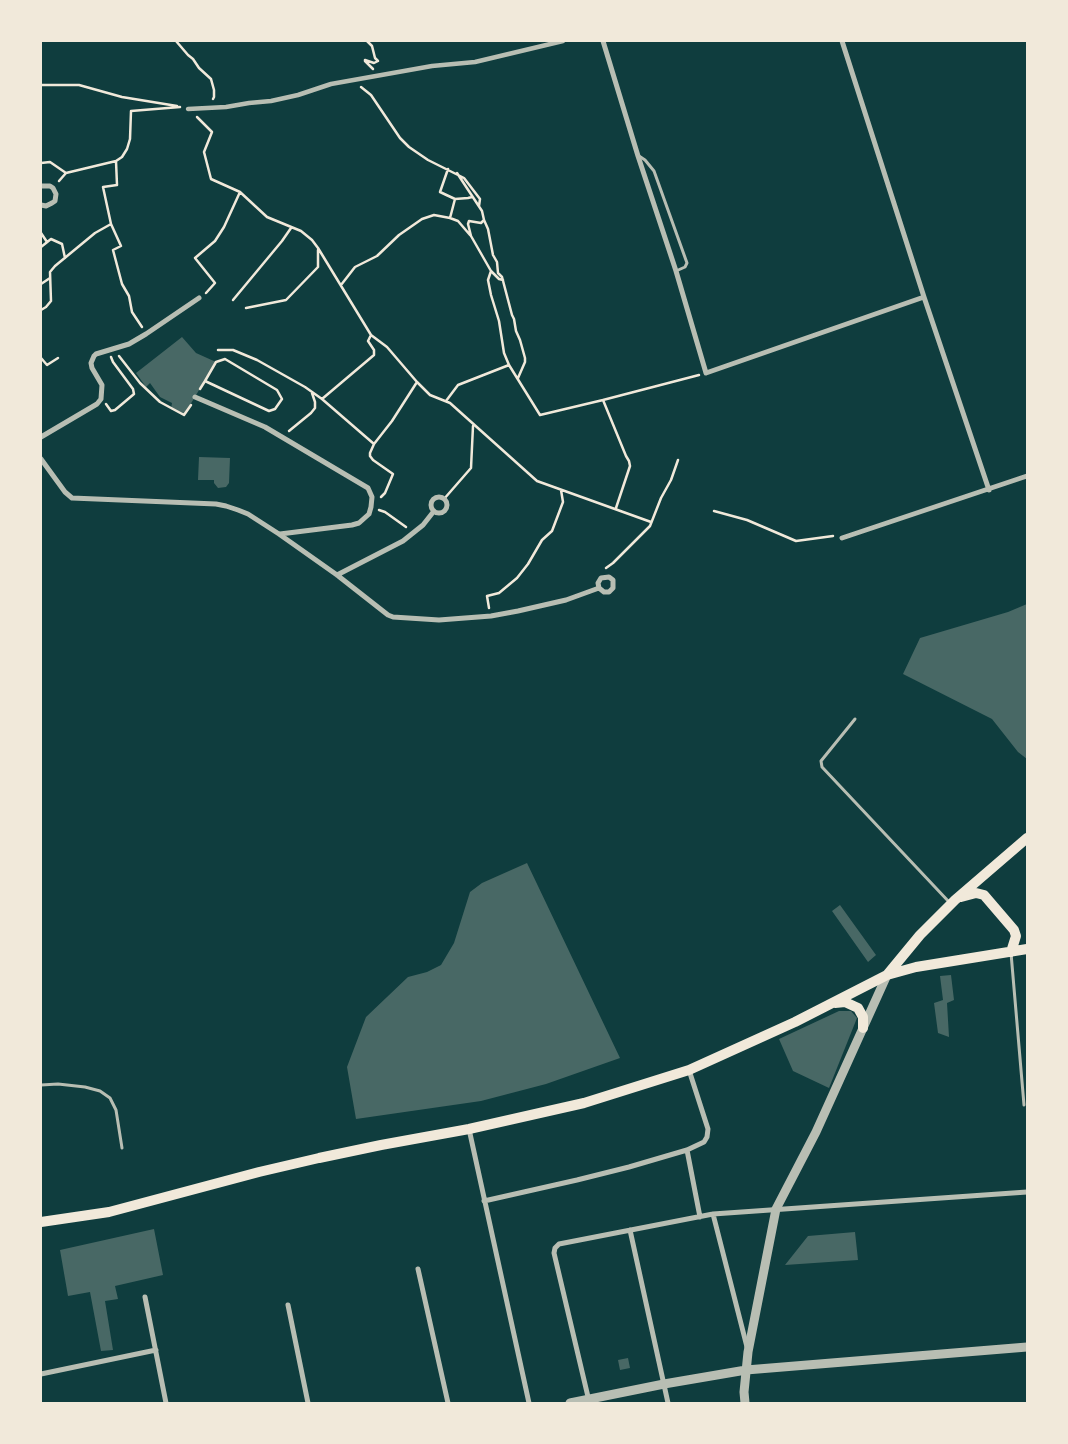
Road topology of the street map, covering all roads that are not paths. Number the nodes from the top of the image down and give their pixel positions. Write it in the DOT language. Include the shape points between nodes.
graph roads {
  1 [pos="563,41"];
  2 [pos="603,41"];
  3 [pos="842,41"];
  4 [pos="188,109"];
  5 [pos="638,156"];
  6 [pos="41,186"];
  7 [pos="41,204"];
  8 [pos="676,271"];
  9 [pos="924,297"];
  10 [pos="199,298"];
  11 [pos="195,397"];
  12 [pos="41,437"];
  13 [pos="41,459"];
  14 [pos="1027,476"];
  15 [pos="989,490"];
  16 [pos="434,511"];
  17 [pos="279,534"];
  18 [pos="842,538"];
  19 [pos="336,575"];
  20 [pos="599,588"];
  21 [pos="855,719"];
  22 [pos="1027,838"];
  23 [pos="953,902"];
  24 [pos="1027,950"];
  25 [pos="1011,952"];
  26 [pos="887,975"];
  27 [pos="832,1003"];
  28 [pos="863,1028"];
  29 [pos="688,1070"];
  30 [pos="41,1085"];
  31 [pos="1024,1105"];
  32 [pos="469,1129"];
  33 [pos="122,1148"];
  34 [pos="688,1150"];
  35 [pos="1027,1192"];
  36 [pos="484,1201"];
  37 [pos="776,1209"];
  38 [pos="713,1214"];
  39 [pos="700,1217"];
  40 [pos="41,1222"];
  41 [pos="630,1230"];
  42 [pos="418,1269"];
  43 [pos="145,1297"];
  44 [pos="288,1305"];
  45 [pos="1027,1346"];
  46 [pos="156,1350"];
  47 [pos="748,1352"];
  48 [pos="746,1370"];
  49 [pos="41,1374"];
  50 [pos="664,1384"];
  51 [pos="589,1401"];
  52 [pos="166,1403"];
  53 [pos="308,1403"];
  54 [pos="448,1403"];
  55 [pos="529,1403"];
  56 [pos="570,1403"];
  57 [pos="668,1403"];
  58 [pos="745,1403"];
  1 -- 4 [label="street" via="475,62 432,66 331,84 271,101"];
  2 -- 5 [label="street"];
  3 -- 9 [label="street"];
  5 -- 8 [label="street"];
  5 -- 8 [label="lane" via="654,171 687,263"];
  6 -- 7 [label="street" via="53,188 56,194 55,201 49,205"];
  8 -- 9 [label="street" via="706,373"];
  9 -- 15 [label="street"];
  10 -- 12 [label="street" via="129,344 96,354 91,363 102,385 102,398"];
  11 -- 17 [label="street" via="265,427 368,488 372,497 365,519 352,525"];
  13 -- 17 [label="street" via="72,498 226,506 248,514"];
  14 -- 15 [label="street"];
  15 -- 18 [label="street"];
  16 -- 16 [label="street" via="431,506 433,500 444,499 444,510"];
  16 -- 19 [label="street" via="414,534"];
  17 -- 19 [label="street"];
  19 -- 20 [label="street" via="388,615 406,619 491,616 538,607"];
  20 -- 20 [label="street" via="603,577 614,582 613,588 606,592"];
  21 -- 23 [label="lane" via="821,761 822,767"];
  22 -- 23 [label="main road"];
  23 -- 25 [label="main road" via="972,893 984,894 1014,930 1016,936"];
  23 -- 26 [label="main road"];
  24 -- 25 [label="main road"];
  25 -- 26 [label="main road" via="916,967"];
  25 -- 31 [label="lane"];
  26 -- 27 [label="main road"];
  26 -- 28 [label="street"];
  27 -- 28 [label="main road" via="846,1002 858,1008 863,1017"];
  27 -- 29 [label="main road"];
  28 -- 37 [label="street" via="816,1132"];
  29 -- 32 [label="main road" via="584,1103"];
  29 -- 34 [label="street" via="708,1133 704,1142"];
  30 -- 33 [label="lane" via="86,1087 110,1098 116,1110"];
  32 -- 36 [label="street"];
  32 -- 40 [label="main road" via="319,1158 108,1212"];
  34 -- 36 [label="street"];
  34 -- 39 [label="street"];
  35 -- 37 [label="street"];
  36 -- 55 [label="street"];
  37 -- 38 [label="street"];
  37 -- 47 [label="street"];
  38 -- 39 [label="street"];
  38 -- 47 [label="street"];
  39 -- 41 [label="street"];
  41 -- 50 [label="street"];
  41 -- 51 [label="street" via="563,1243 555,1248"];
  42 -- 54 [label="street"];
  43 -- 46 [label="street"];
  44 -- 53 [label="street"];
  45 -- 48 [label="street"];
  46 -- 49 [label="street"];
  46 -- 52 [label="street"];
  47 -- 48 [label="street"];
  48 -- 50 [label="street"];
  48 -- 58 [label="street"];
  50 -- 51 [label="street"];
  50 -- 57 [label="street"];
  51 -- 56 [label="street"];
}
